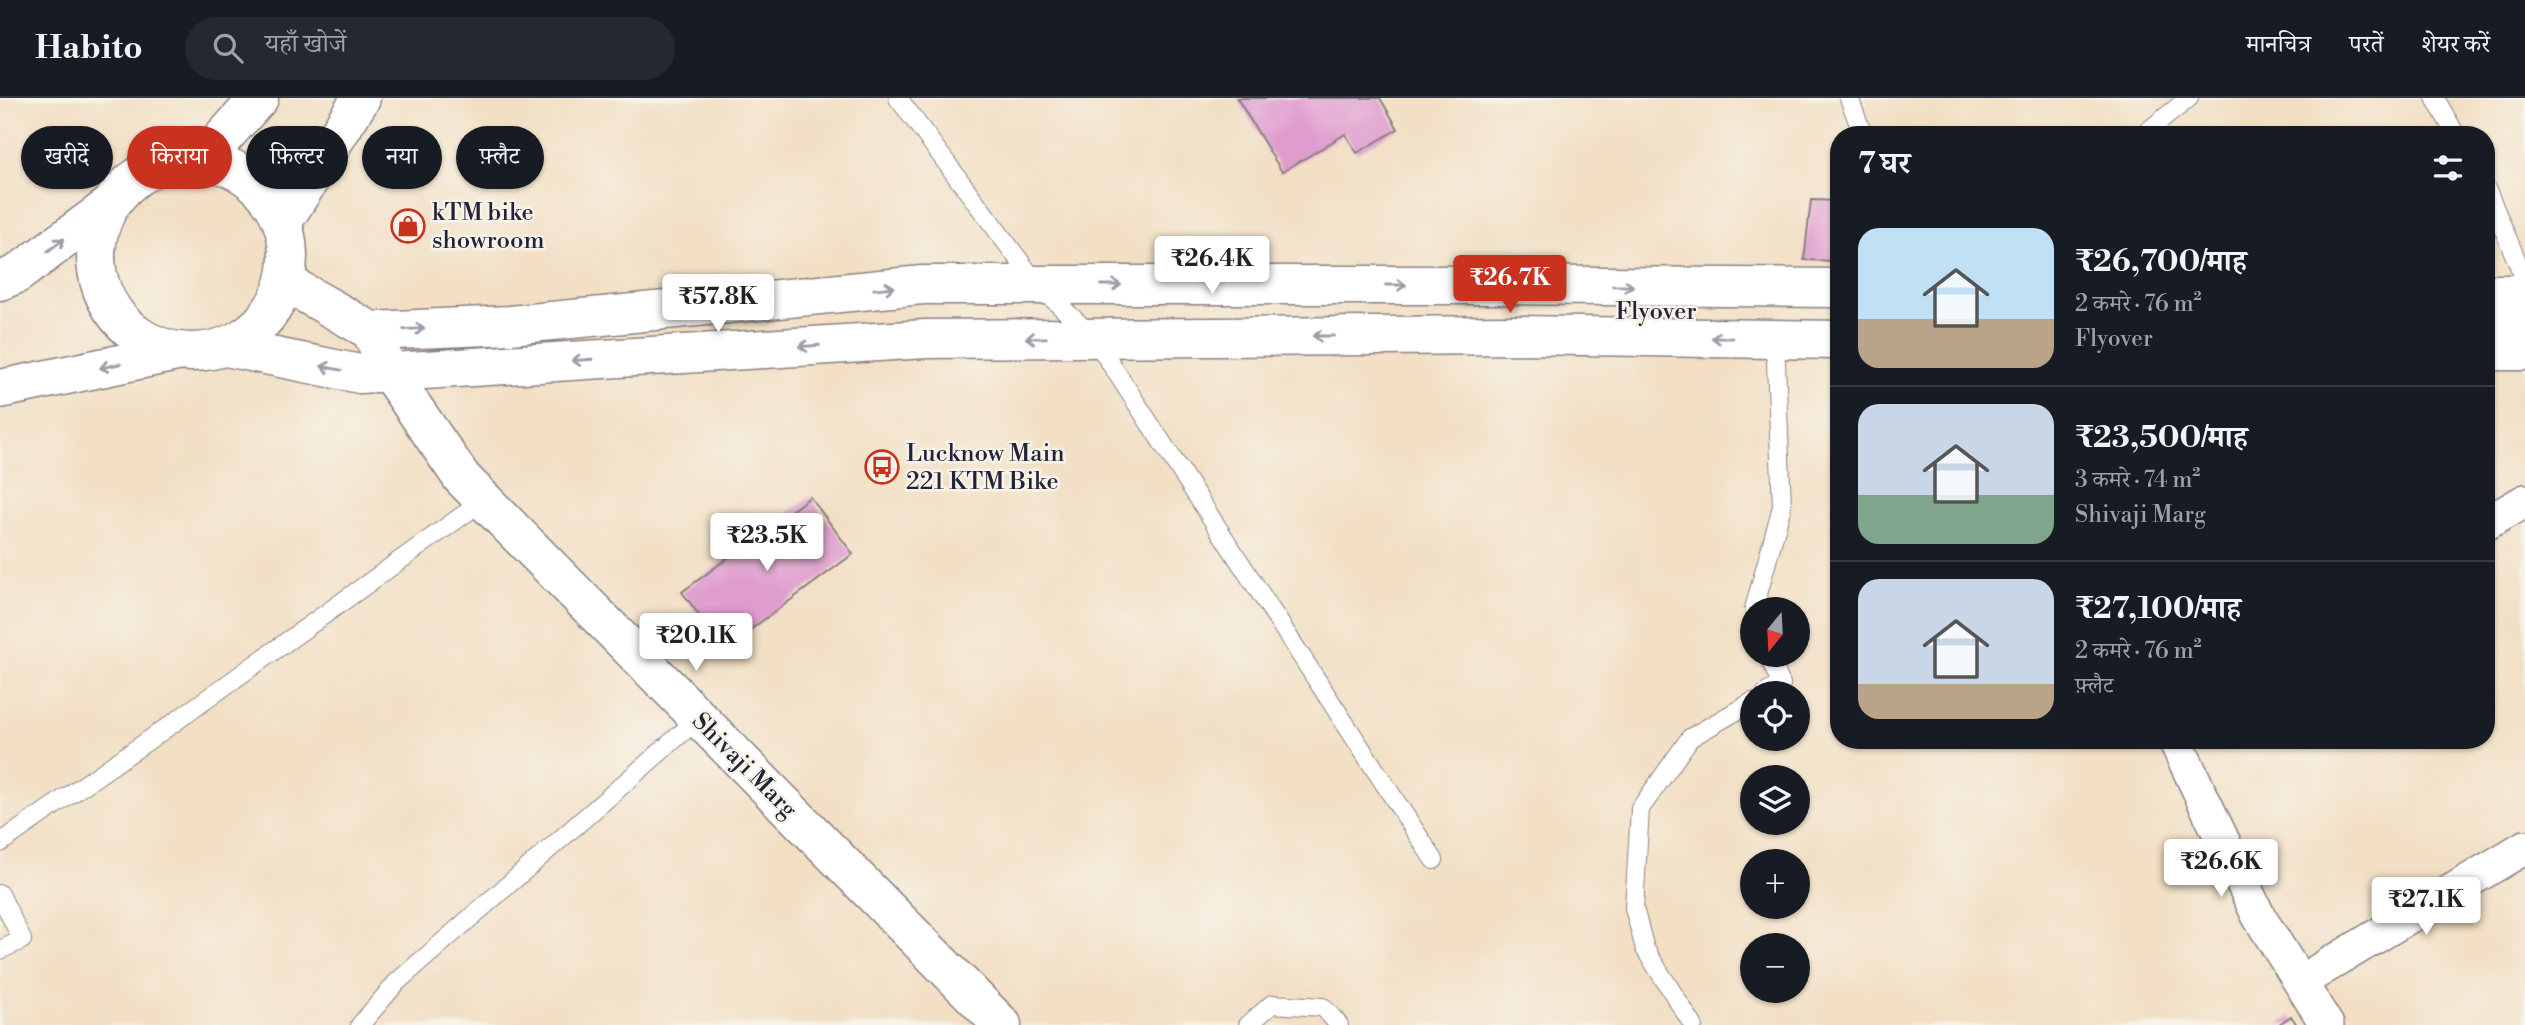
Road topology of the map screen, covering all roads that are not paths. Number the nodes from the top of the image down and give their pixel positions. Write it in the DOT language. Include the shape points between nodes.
graph roads {
  1 [pos="259,98"];
  2 [pos="361,98"];
  3 [pos="898,98"];
  4 [pos="1849,98"];
  5 [pos="2189,98"];
  6 [pos="2435,98"];
  7 [pos="1860,126"];
  8 [pos="2154,126"];
  9 [pos="2451,126"];
  10 [pos="232,128"];
  11 [pos="232,170"];
  12 [pos="127,183"];
  13 [pos="109,206"];
  14 [pos="2495,209"];
  15 [pos="282,223"];
  16 [pos="2525,280"];
  17 [pos="0,281"];
  18 [pos="285,282"];
  19 [pos="1037,285"];
  20 [pos="1181,285"];
  21 [pos="1830,288"];
  22 [pos="2495,294"];
  23 [pos="2525,294"];
  24 [pos="1263,311"];
  25 [pos="1830,312"];
  26 [pos="2495,321"];
  27 [pos="2525,322"];
  28 [pos="371,331"];
  29 [pos="1178,337"];
  30 [pos="1094,338"];
  31 [pos="1775,339"];
  32 [pos="1830,340"];
  33 [pos="226,347"];
  34 [pos="2495,351"];
  35 [pos="2525,351"];
  36 [pos="177,352"];
  37 [pos="389,372"];
  38 [pos="0,389"];
  39 [pos="484,500"];
  40 [pos="2525,501"];
  41 [pos="2495,518"];
  42 [pos="1758,597"];
  43 [pos="1740,709"];
  44 [pos="699,718"];
  45 [pos="2187,749"];
  46 [pos="0,843"];
  47 [pos="2525,847"];
  48 [pos="1434,860"];
  49 [pos="0,894"];
  50 [pos="0,950"];
  51 [pos="2300,982"];
  52 [pos="360,1025"];
  53 [pos="1002,1025"];
  54 [pos="1248,1025"];
  55 [pos="1339,1025"];
  56 [pos="1693,1025"];
  57 [pos="2327,1025"];
  1 -- 10 [label="main road"];
  2 -- 15 [label="main road"];
  3 -- 19 [label="lane"];
  4 -- 7 [label="lane"];
  5 -- 8 [label="lane"];
  6 -- 9 [label="lane"];
  11 -- 15 [label="main road" via="252,181 270,200"];
  12 -- 13 [label="main road"];
  17 -- 13 [label="main road, one-way" via="18,274"];
  13 -- 36 [label="main road" via="97,235 95,266 104,297 122,323 147,342"];
  14 -- 16 [label="lane"];
  15 -- 18 [label="main road" via="288,253"];
  18 -- 28 [label="main road"];
  18 -- 33 [label="main road" via="266,317 252,332"];
  19 -- 20 [label="main road, one-way"];
  28 -- 19 [label="main road, one-way" via="510,325 922,285"];
  19 -- 30 [label="lane"];
  20 -- 21 [label="main road, one-way"];
  20 -- 24 [label="main road, Flyover"];
  22 -- 23 [label="main road"];
  24 -- 25 [label="main road, Flyover"];
  24 -- 29 [label="main road, Flyover"];
  26 -- 27 [label="main road"];
  28 -- 37 [label="main road, Shivaji Marg"];
  29 -- 30 [label="main road"];
  31 -- 29 [label="main road, one-way"];
  30 -- 37 [label="main road, one-way" via="926,339"];
  30 -- 48 [label="lane"];
  31 -- 32 [label="main road"];
  31 -- 42 [label="lane" via="1782,506"];
  33 -- 36 [label="main road"];
  37 -- 33 [label="main road, one-way" via="360,374"];
  34 -- 35 [label="main road"];
  36 -- 38 [label="main road, one-way"];
  37 -- 39 [label="main road, Shivaji Marg" via="462,478"];
  39 -- 44 [label="main road, Shivaji Marg"];
  39 -- 46 [label="lane"];
  40 -- 41 [label="street"];
  43 -- 56 [label="lane" via="1690,738 1640,809 1634,908 1645,949"];
  44 -- 52 [label="lane" via="397,982"];
  44 -- 53 [label="main road, Shivaji Marg"];
  45 -- 51 [label="street" via="2259,915"];
  47 -- 51 [label="street"];
  49 -- 50 [label="lane" via="22,940"];
  51 -- 57 [label="street"];
  54 -- 55 [label="lane" via="1272,1004 1323,1007"];
}
